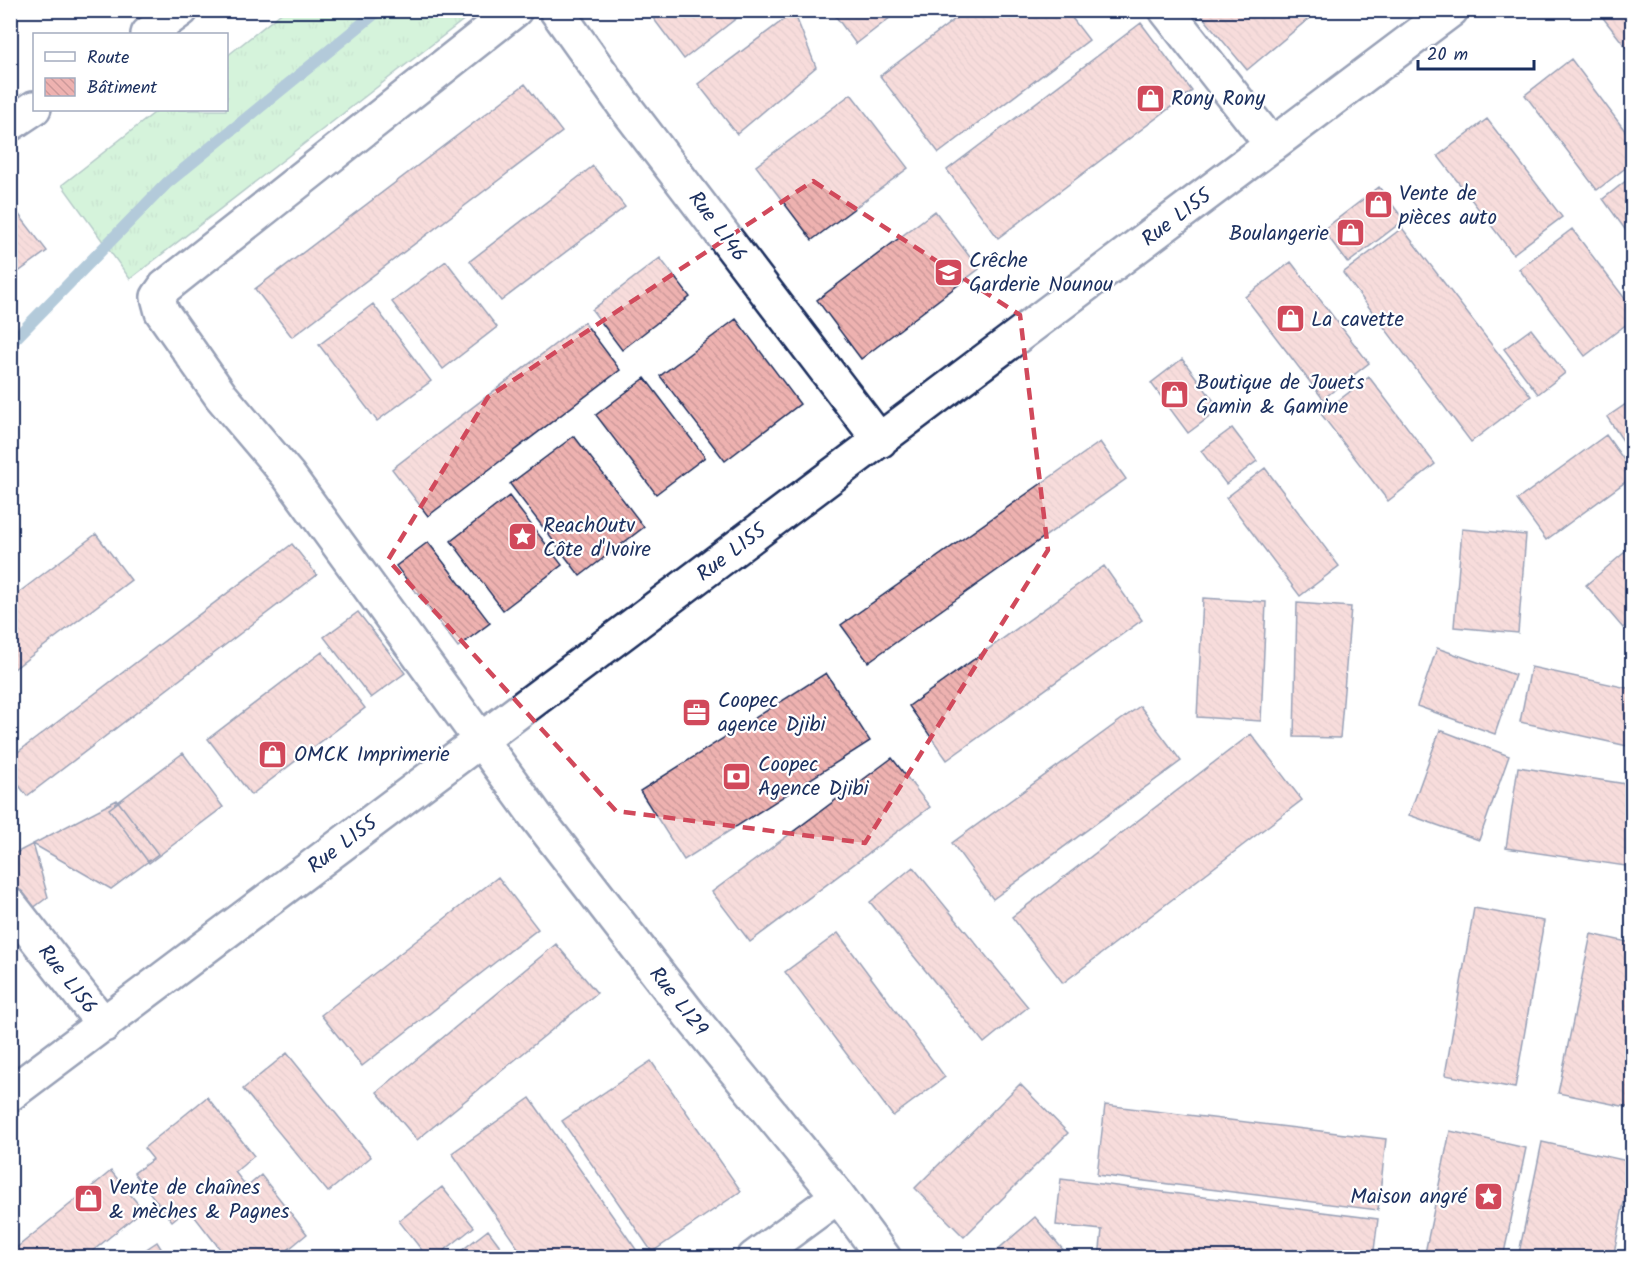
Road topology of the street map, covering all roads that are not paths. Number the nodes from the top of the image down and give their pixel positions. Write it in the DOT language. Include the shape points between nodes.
graph roads {
  1 [pos="181,10"];
  2 [pos="514,10"];
  3 [pos="556,10"];
  4 [pos="1166,10"];
  5 [pos="1451,10"];
  6 [pos="149,33"];
  7 [pos="33,109"];
  8 [pos="10,124"];
  9 [pos="1272,145"];
  10 [pos="880,441"];
  11 [pos="481,739"];
  12 [pos="10,905"];
  13 [pos="104,1025"];
  14 [pos="10,1094"];
  15 [pos="838,1196"];
  16 [pos="754,1257"];
  17 [pos="884,1257"];
  1 -- 6 [label="street"];
  2 -- 11 [label="street, Rue L129" via="165,287 158,297 162,312 221,396 288,476"];
  3 -- 10 [label="street, Rue L146"];
  4 -- 9 [label="street"];
  5 -- 9 [label="street, Rue L155"];
  7 -- 8 [label="street"];
  9 -- 10 [label="street, Rue L155"];
  10 -- 11 [label="street, Rue L155"];
  11 -- 13 [label="street, Rue L155"];
  11 -- 15 [label="street, Rue L129" via="662,981"];
  12 -- 13 [label="street, Rue L156"];
  13 -- 14 [label="street, Rue L155"];
  15 -- 16 [label="street"];
  15 -- 17 [label="street, Rue L129"];
}
